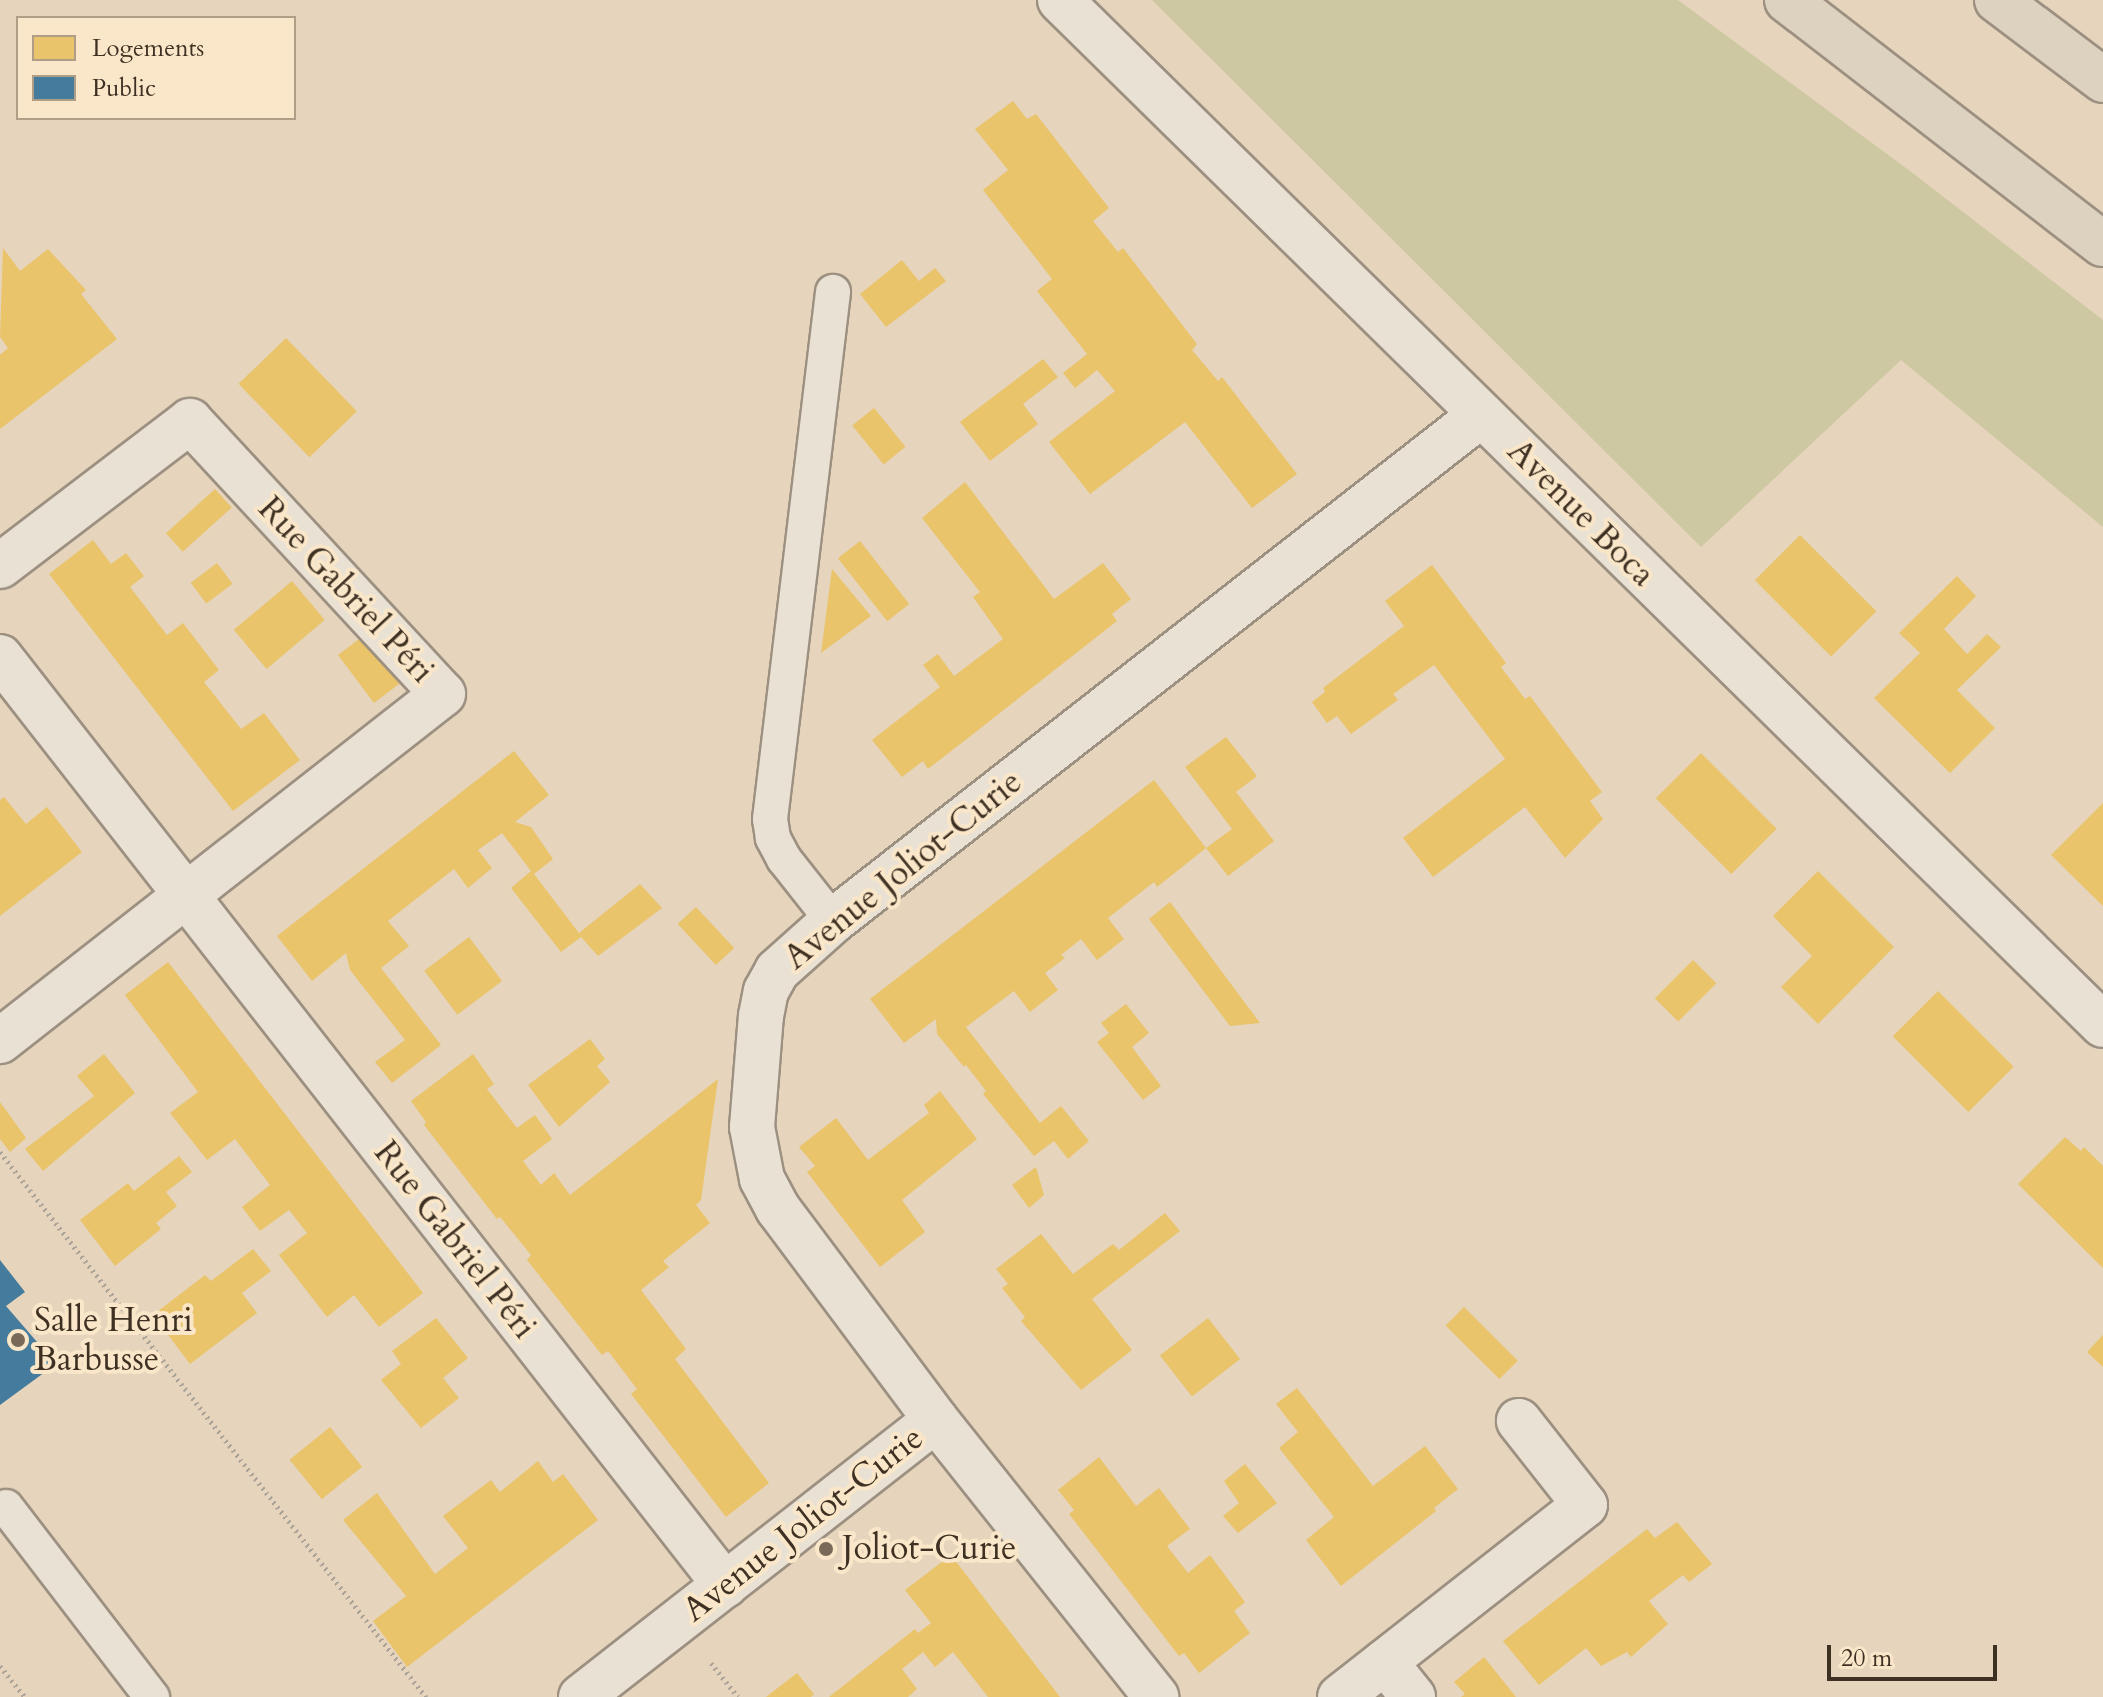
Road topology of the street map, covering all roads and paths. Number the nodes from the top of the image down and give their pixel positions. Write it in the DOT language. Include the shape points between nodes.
graph roads {
  1 [pos="1060,0"];
  2 [pos="1787,0"];
  3 [pos="1997,0"];
  4 [pos="2103,80"];
  5 [pos="2103,244"];
  6 [pos="833,292"];
  7 [pos="1481,415"];
  8 [pos="0,566"];
  9 [pos="0,657"];
  10 [pos="186,895"];
  11 [pos="833,921"];
  12 [pos="2103,1025"];
  13 [pos="0,1041"];
  14 [pos="0,1152"];
  15 [pos="936,1420"];
  16 [pos="1519,1421"];
  17 [pos="6,1507"];
  18 [pos="725,1585"];
  19 [pos="1385,1662"];
  20 [pos="0,1666"];
  21 [pos="25,1697"];
  22 [pos="152,1697"];
  23 [pos="426,1697"];
  24 [pos="581,1697"];
  25 [pos="1156,1697"];
  26 [pos="1340,1697"];
  27 [pos="1413,1697"];
  1 -- 7 [label="street, Avenue Boca"];
  2 -- 5 [label="highway"];
  3 -- 4 [label="highway"];
  6 -- 11 [label="lane" via="770,819 784,859"];
  7 -- 11 [label="street, Avenue Joliot-Curie"];
  7 -- 12 [label="street, Avenue Boca"];
  8 -- 10 [label="street, Rue Gabriel Péri" via="190,421 443,694"];
  9 -- 10 [label="street, Rue Gabriel Péri"];
  10 -- 13 [label="street, Rue Gabriel Péri"];
  10 -- 18 [label="street, Rue Gabriel Péri"];
  11 -- 15 [label="street, Avenue Joliot-Curie" via="777,971 766,991 754,1153 778,1209"];
  14 -- 23 [label="path"];
  15 -- 18 [label="street, Avenue Joliot-Curie"];
  15 -- 25 [label="street"];
  16 -- 19 [label="street" via="1585,1505"];
  17 -- 22 [label="lane"];
  18 -- 24 [label="street, Avenue Joliot-Curie"];
  19 -- 26 [label="street"];
  19 -- 27 [label="street"];
  20 -- 21 [label="path"];
}
